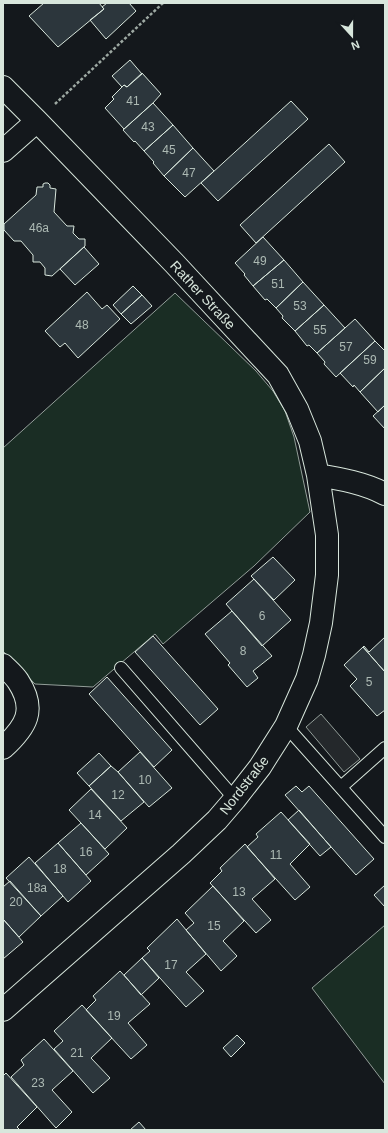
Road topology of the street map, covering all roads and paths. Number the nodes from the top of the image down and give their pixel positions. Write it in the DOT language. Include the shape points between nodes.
graph roads {
  1 [pos="163,3"];
  2 [pos="3,87"];
  3 [pos="37,121"];
  4 [pos="3,151"];
  5 [pos="318,475"];
  6 [pos="385,494"];
  7 [pos="3,665"];
  8 [pos="121,668"];
  9 [pos="286,726"];
  10 [pos="3,748"];
  11 [pos="385,748"];
  12 [pos="341,787"];
  13 [pos="235,799"];
  14 [pos="385,837"];
  15 [pos="3,1010"];
  1 -- 3 [label="path"];
  2 -- 3 [label="street, Rather Straße"];
  3 -- 4 [label="street"];
  3 -- 5 [label="street, Rather Straße" via="174,263 278,376 297,410 310,441"];
  5 -- 6 [label="street" via="348,480"];
  5 -- 9 [label="street, Nordstraße" via="327,535 327,575 321,623 307,679"];
  7 -- 10 [label="street" via="18,680 26,697 28,710 25,724"];
  8 -- 13 [label="lane"];
  9 -- 12 [label="lane"];
  9 -- 13 [label="street, Nordstraße" via="260,767"];
  11 -- 12 [label="lane"];
  12 -- 14 [label="lane"];
  13 -- 15 [label="street, Nordstraße" via="181,854"];
}
